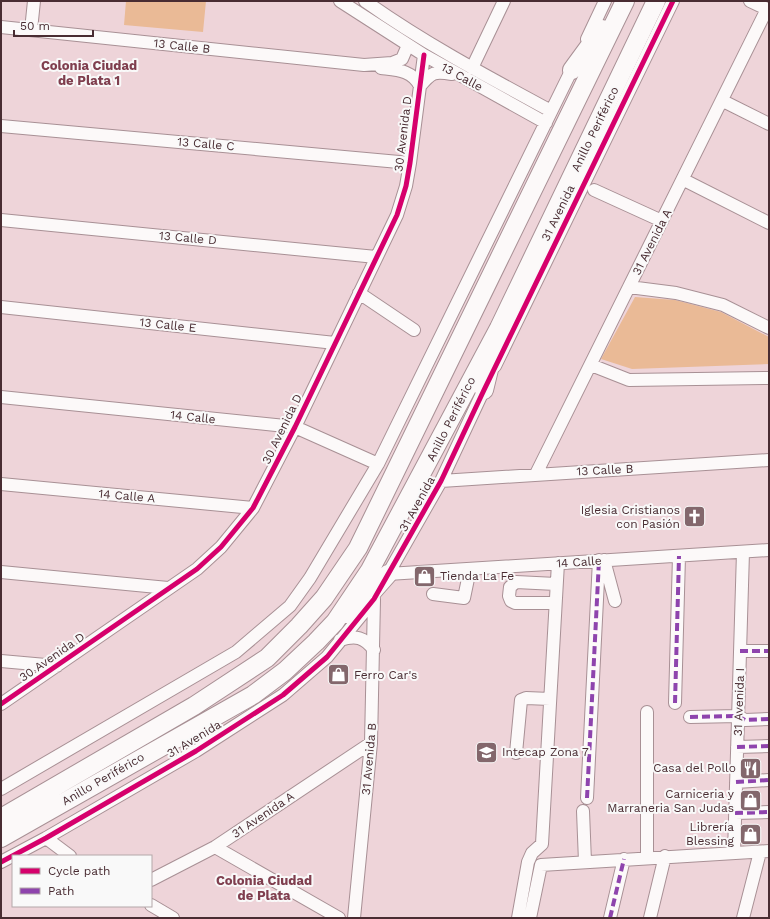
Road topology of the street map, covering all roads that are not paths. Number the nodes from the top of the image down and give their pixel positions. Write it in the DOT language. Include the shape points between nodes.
graph roads {
  1 [pos="34,1"];
  2 [pos="340,1"];
  3 [pos="365,1"];
  4 [pos="504,1"];
  5 [pos="605,1"];
  6 [pos="624,1"];
  7 [pos="656,1"];
  8 [pos="673,1"];
  9 [pos="750,1"];
  10 [pos="768,10"];
  11 [pos="1,27"];
  12 [pos="31,30"];
  13 [pos="408,45"];
  14 [pos="424,56"];
  15 [pos="364,65"];
  16 [pos="472,68"];
  17 [pos="572,70"];
  18 [pos="457,74"];
  19 [pos="420,86"];
  20 [pos="723,101"];
  21 [pos="552,112"];
  22 [pos="546,123"];
  23 [pos="769,124"];
  24 [pos="1,126"];
  25 [pos="410,163"];
  26 [pos="684,180"];
  27 [pos="594,190"];
  28 [pos="1,220"];
  29 [pos="662,220"];
  30 [pos="769,223"];
  31 [pos="376,257"];
  32 [pos="629,287"];
  33 [pos="359,293"];
  34 [pos="1,306"];
  35 [pos="499,328"];
  36 [pos="769,328"];
  37 [pos="414,330"];
  38 [pos="335,342"];
  39 [pos="591,364"];
  40 [pos="769,378"];
  41 [pos="484,390"];
  42 [pos="1,397"];
  43 [pos="295,427"];
  44 [pos="769,460"];
  45 [pos="378,464"];
  46 [pos="536,474"];
  47 [pos="442,481"];
  48 [pos="1,484"];
  49 [pos="253,508"];
  50 [pos="769,550"];
  51 [pos="743,552"];
  52 [pos="679,556"];
  53 [pos="602,560"];
  54 [pos="558,563"];
  55 [pos="470,568"];
  56 [pos="1,572"];
  57 [pos="388,574"];
  58 [pos="556,584"];
  59 [pos="168,588"];
  60 [pos="433,594"];
  61 [pos="374,599"];
  62 [pos="615,601"];
  63 [pos="555,603"];
  64 [pos="335,622"];
  65 [pos="340,640"];
  66 [pos="374,650"];
  67 [pos="740,651"];
  68 [pos="769,651"];
  69 [pos="1,661"];
  70 [pos="57,666"];
  71 [pos="550,699"];
  72 [pos="675,703"];
  73 [pos="1,704"];
  74 [pos="648,712"];
  75 [pos="738,716"];
  76 [pos="690,717"];
  77 [pos="769,719"];
  78 [pos="371,743"];
  79 [pos="769,746"];
  80 [pos="737,747"];
  81 [pos="516,753"];
  82 [pos="769,780"];
  83 [pos="736,782"];
  84 [pos="1,789"];
  85 [pos="587,798"];
  86 [pos="583,811"];
  87 [pos="736,812"];
  88 [pos="769,812"];
  89 [pos="1,818"];
  90 [pos="1,838"];
  91 [pos="46,838"];
  92 [pos="215,847"];
  93 [pos="765,852"];
  94 [pos="734,853"];
  95 [pos="14,855"];
  96 [pos="69,855"];
  97 [pos="12,856"];
  98 [pos="665,856"];
  99 [pos="647,857"];
  100 [pos="624,859"];
  101 [pos="1,862"];
  102 [pos="584,862"];
  103 [pos="152,879"];
  104 [pos="152,905"];
  105 [pos="173,918"];
  106 [pos="339,918"];
  107 [pos="354,918"];
  108 [pos="518,918"];
  109 [pos="530,918"];
  110 [pos="610,918"];
  111 [pos="650,918"];
  112 [pos="743,918"];
  1 -- 12 [label="street"];
  2 -- 13 [label="street, 13 Calle"];
  3 -- 16 [label="street, 13 Calle" via="393,21"];
  4 -- 16 [label="street"];
  5 -- 17 [label="street"];
  6 -- 17 [label="highway"];
  6 -- 89 [label="highway, Anillo Periférico" via="358,548 324,598 267,658 194,706"];
  7 -- 35 [label="highway, Anillo Periférico"];
  8 -- 41 [label="street, 31 Avenida"];
  9 -- 10 [label="street"];
  10 -- 20 [label="street, 31 Avenida A"];
  11 -- 12 [label="street, 13 Calle B"];
  12 -- 15 [label="street, 13 Calle B"];
  13 -- 14 [label="street, 13 Calle"];
  13 -- 15 [label="street, 13 Calle B" via="402,59 392,63"];
  14 -- 18 [label="street, 13 Calle"];
  14 -- 19 [label="street, 30 Avenida D"];
  15 -- 19 [label="street, 13 Calle B" via="409,73 416,78"];
  16 -- 21 [label="street, 13 Calle"];
  17 -- 21 [label="street"];
  18 -- 19 [label="street" via="436,72 428,76"];
  18 -- 22 [label="street, 13 Calle"];
  19 -- 25 [label="street, 30 Avenida D"];
  20 -- 23 [label="street"];
  20 -- 26 [label="street, 31 Avenida A"];
  21 -- 22 [label="street"];
  22 -- 45 [label="street"];
  24 -- 25 [label="street, 13 Calle C"];
  25 -- 31 [label="street, 30 Avenida D" via="397,215"];
  26 -- 29 [label="street, 31 Avenida A"];
  26 -- 30 [label="street"];
  27 -- 29 [label="street"];
  28 -- 31 [label="street, 13 Calle D"];
  29 -- 32 [label="street, 31 Avenida A"];
  31 -- 33 [label="street, 30 Avenida D"];
  32 -- 36 [label="street" via="676,293 723,305"];
  32 -- 39 [label="street, 31 Avenida A"];
  33 -- 37 [label="street"];
  33 -- 38 [label="street, 30 Avenida D"];
  34 -- 38 [label="street, 13 Calle E"];
  35 -- 41 [label="highway"];
  35 -- 64 [label="highway, Anillo Periférico" via="370,570"];
  38 -- 43 [label="street, 30 Avenida D"];
  39 -- 40 [label="street" via="629,380"];
  39 -- 46 [label="street, 31 Avenida A"];
  41 -- 47 [label="street, 31 Avenida"];
  42 -- 43 [label="street, 14 Calle"];
  43 -- 45 [label="street, 14 Calle"];
  43 -- 49 [label="street, 30 Avenida D"];
  44 -- 46 [label="street, 13 Calle B"];
  45 -- 84 [label="street" via="310,578 290,606 236,652"];
  46 -- 47 [label="street, 13 Calle B"];
  47 -- 57 [label="street, 31 Avenida"];
  48 -- 49 [label="street, 14 Calle A"];
  49 -- 59 [label="street, 30 Avenida D" via="221,547 197,569"];
  50 -- 51 [label="street, 14 Calle"];
  51 -- 52 [label="street, 14 Calle"];
  51 -- 67 [label="street, 31 Avenida I"];
  52 -- 53 [label="street, 14 Calle"];
  52 -- 72 [label="street"];
  53 -- 54 [label="street, 14 Calle"];
  53 -- 62 [label="street"];
  53 -- 85 [label="street"];
  54 -- 55 [label="street, 14 Calle"];
  54 -- 58 [label="street"];
  55 -- 57 [label="street, 14 Calle"];
  55 -- 60 [label="street" via="464,598"];
  56 -- 59 [label="street"];
  57 -- 61 [label="street, 31 Avenida"];
  57 -- 64 [label="highway" via="358,608"];
  58 -- 63 [label="street"];
  58 -- 63 [label="street" via="516,582 510,587 509,592 509,599 515,603"];
  59 -- 70 [label="street, 30 Avenida D"];
  61 -- 65 [label="street, 31 Avenida"];
  61 -- 66 [label="street, 31 Avenida B"];
  63 -- 71 [label="street"];
  64 -- 90 [label="highway, Anillo Periférico" via="285,671 253,695"];
  65 -- 66 [label="street" via="351,636 358,637"];
  65 -- 91 [label="street, 31 Avenida" via="327,657 283,695 196,751"];
  66 -- 78 [label="street, 31 Avenida B"];
  67 -- 68 [label="street"];
  67 -- 75 [label="street, 31 Avenida I"];
  69 -- 70 [label="street"];
  70 -- 73 [label="street, 30 Avenida D"];
  71 -- 81 [label="street" via="522,700"];
  71 -- 108 [label="street" via="542,844 532,853 528,862"];
  74 -- 99 [label="street"];
  75 -- 76 [label="street"];
  75 -- 77 [label="street" via="746,720"];
  75 -- 80 [label="street, 31 Avenida I"];
  78 -- 92 [label="street, 31 Avenida A"];
  78 -- 107 [label="street, 31 Avenida B"];
  79 -- 80 [label="street"];
  80 -- 83 [label="street, 31 Avenida I"];
  82 -- 83 [label="street"];
  83 -- 87 [label="street, 31 Avenida I"];
  86 -- 102 [label="street"];
  87 -- 88 [label="street"];
  87 -- 94 [label="street, 31 Avenida I"];
  91 -- 95 [label="street, 31 Avenida"];
  91 -- 96 [label="street"];
  92 -- 103 [label="street, 31 Avenida A"];
  92 -- 106 [label="street"];
  93 -- 94 [label="street"];
  93 -- 112 [label="street"];
  94 -- 98 [label="street"];
  97 -- 101 [label="street, 31 Avenida"];
  98 -- 99 [label="street"];
  98 -- 111 [label="street"];
  99 -- 100 [label="street"];
  100 -- 102 [label="street"];
  100 -- 110 [label="street"];
  102 -- 109 [label="street" via="541,865"];
  104 -- 105 [label="street"];
}
